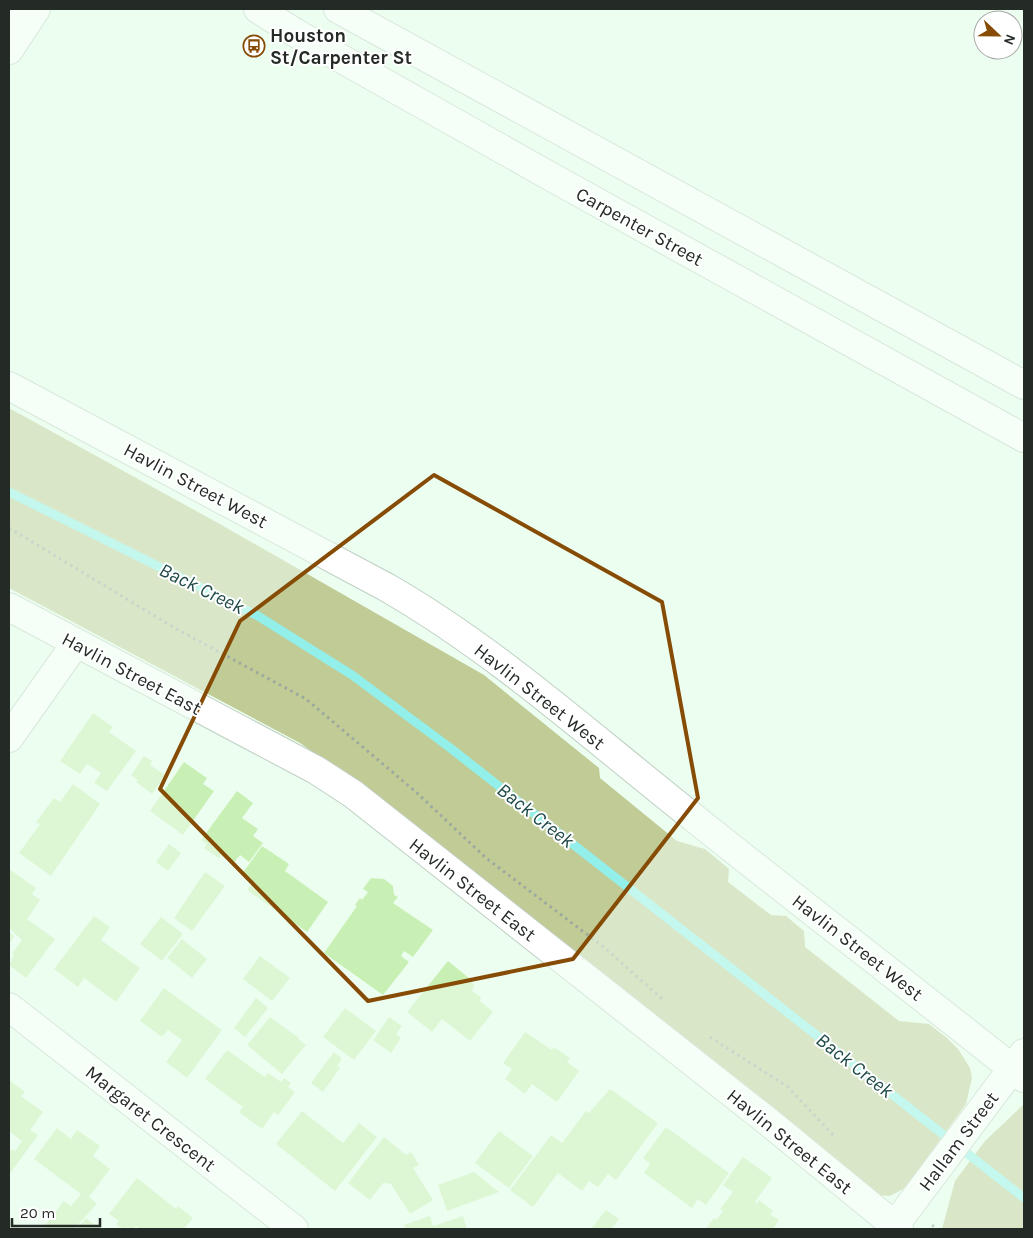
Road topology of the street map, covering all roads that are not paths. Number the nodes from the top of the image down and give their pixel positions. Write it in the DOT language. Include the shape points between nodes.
graph roads {
  1 [pos="12,9"];
  2 [pos="36,9"];
  3 [pos="258,9"];
  4 [pos="338,9"];
  5 [pos="9,15"];
  6 [pos="9,50"];
  7 [pos="1024,385"];
  8 [pos="9,386"];
  9 [pos="1024,438"];
  10 [pos="9,607"];
  11 [pos="76,643"];
  12 [pos="9,738"];
  13 [pos="9,1007"];
  14 [pos="1020,1066"];
  15 [pos="895,1228"];
  16 [pos="294,1229"];
  1 -- 5 [label="street"];
  2 -- 6 [label="street"];
  3 -- 9 [label="street, Carpenter Street" via="555,179"];
  4 -- 7 [label="street"];
  8 -- 14 [label="street, Havlin Street West" via="386,586 444,622 488,653 724,842"];
  10 -- 11 [label="street, Havlin Street East"];
  11 -- 12 [label="street"];
  11 -- 15 [label="street, Havlin Street East" via="316,770 353,794 771,1124"];
  13 -- 16 [label="street, Margaret Crescent"];
  14 -- 15 [label="street, Hallam Street" via="966,1130"];
}
